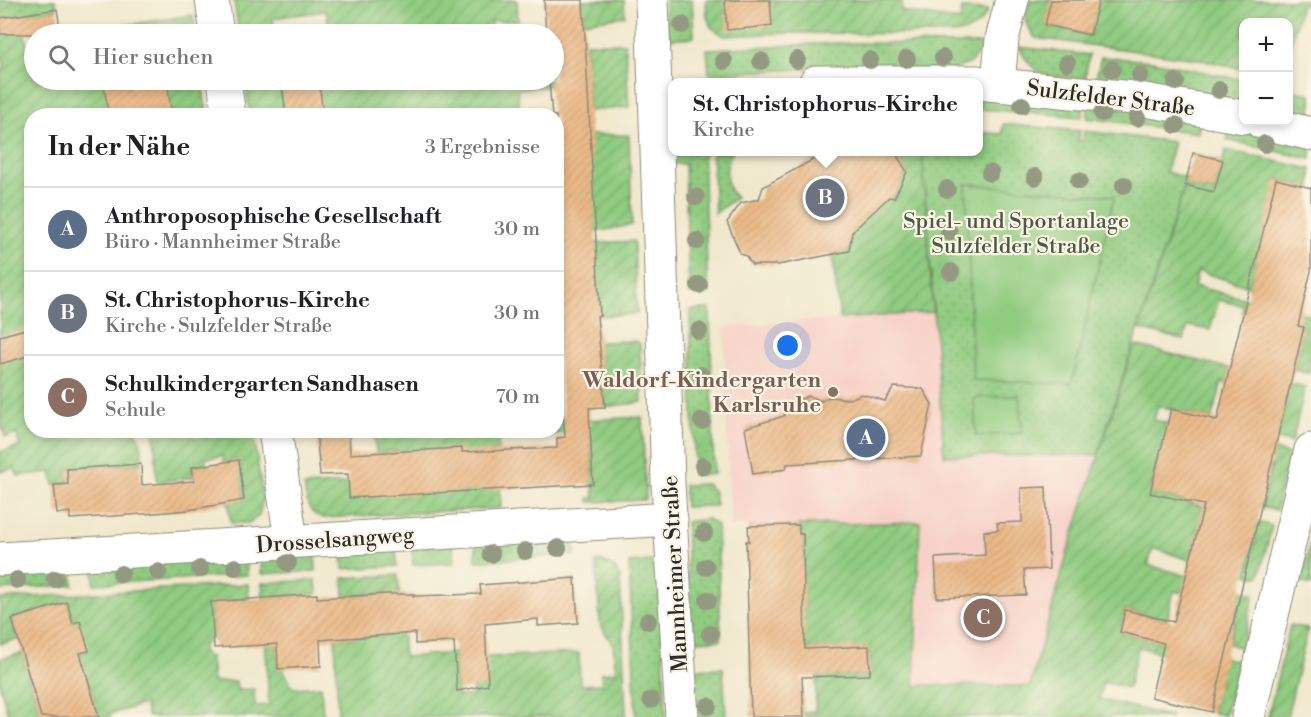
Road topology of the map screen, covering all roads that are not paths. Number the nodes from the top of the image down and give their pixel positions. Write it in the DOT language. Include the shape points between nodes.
graph roads {
  1 [pos="212,0"];
  2 [pos="652,0"];
  3 [pos="1012,0"];
  4 [pos="216,24"];
  5 [pos="984,83"];
  6 [pos="664,89"];
  7 [pos="225,90"];
  8 [pos="228,108"];
  9 [pos="1239,116"];
  10 [pos="1278,126"];
  11 [pos="1311,134"];
  12 [pos="276,438"];
  13 [pos="1311,450"];
  14 [pos="671,519"];
  15 [pos="291,541"];
  16 [pos="0,559"];
  17 [pos="681,717"];
  18 [pos="1248,717"];
  1 -- 4 [label="street"];
  2 -- 6 [label="street, Mannheimer Straße"];
  3 -- 5 [label="street"];
  5 -- 9 [label="street, Sulzfelder Straße" via="1133,98"];
  6 -- 14 [label="street, Mannheimer Straße"];
  7 -- 8 [label="street"];
  10 -- 11 [label="street"];
  12 -- 15 [label="street"];
  13 -- 18 [label="street"];
  14 -- 15 [label="street, Drosselsangweg"];
  14 -- 17 [label="street, Mannheimer Straße"];
  15 -- 16 [label="street, Drosselsangweg"];
}
